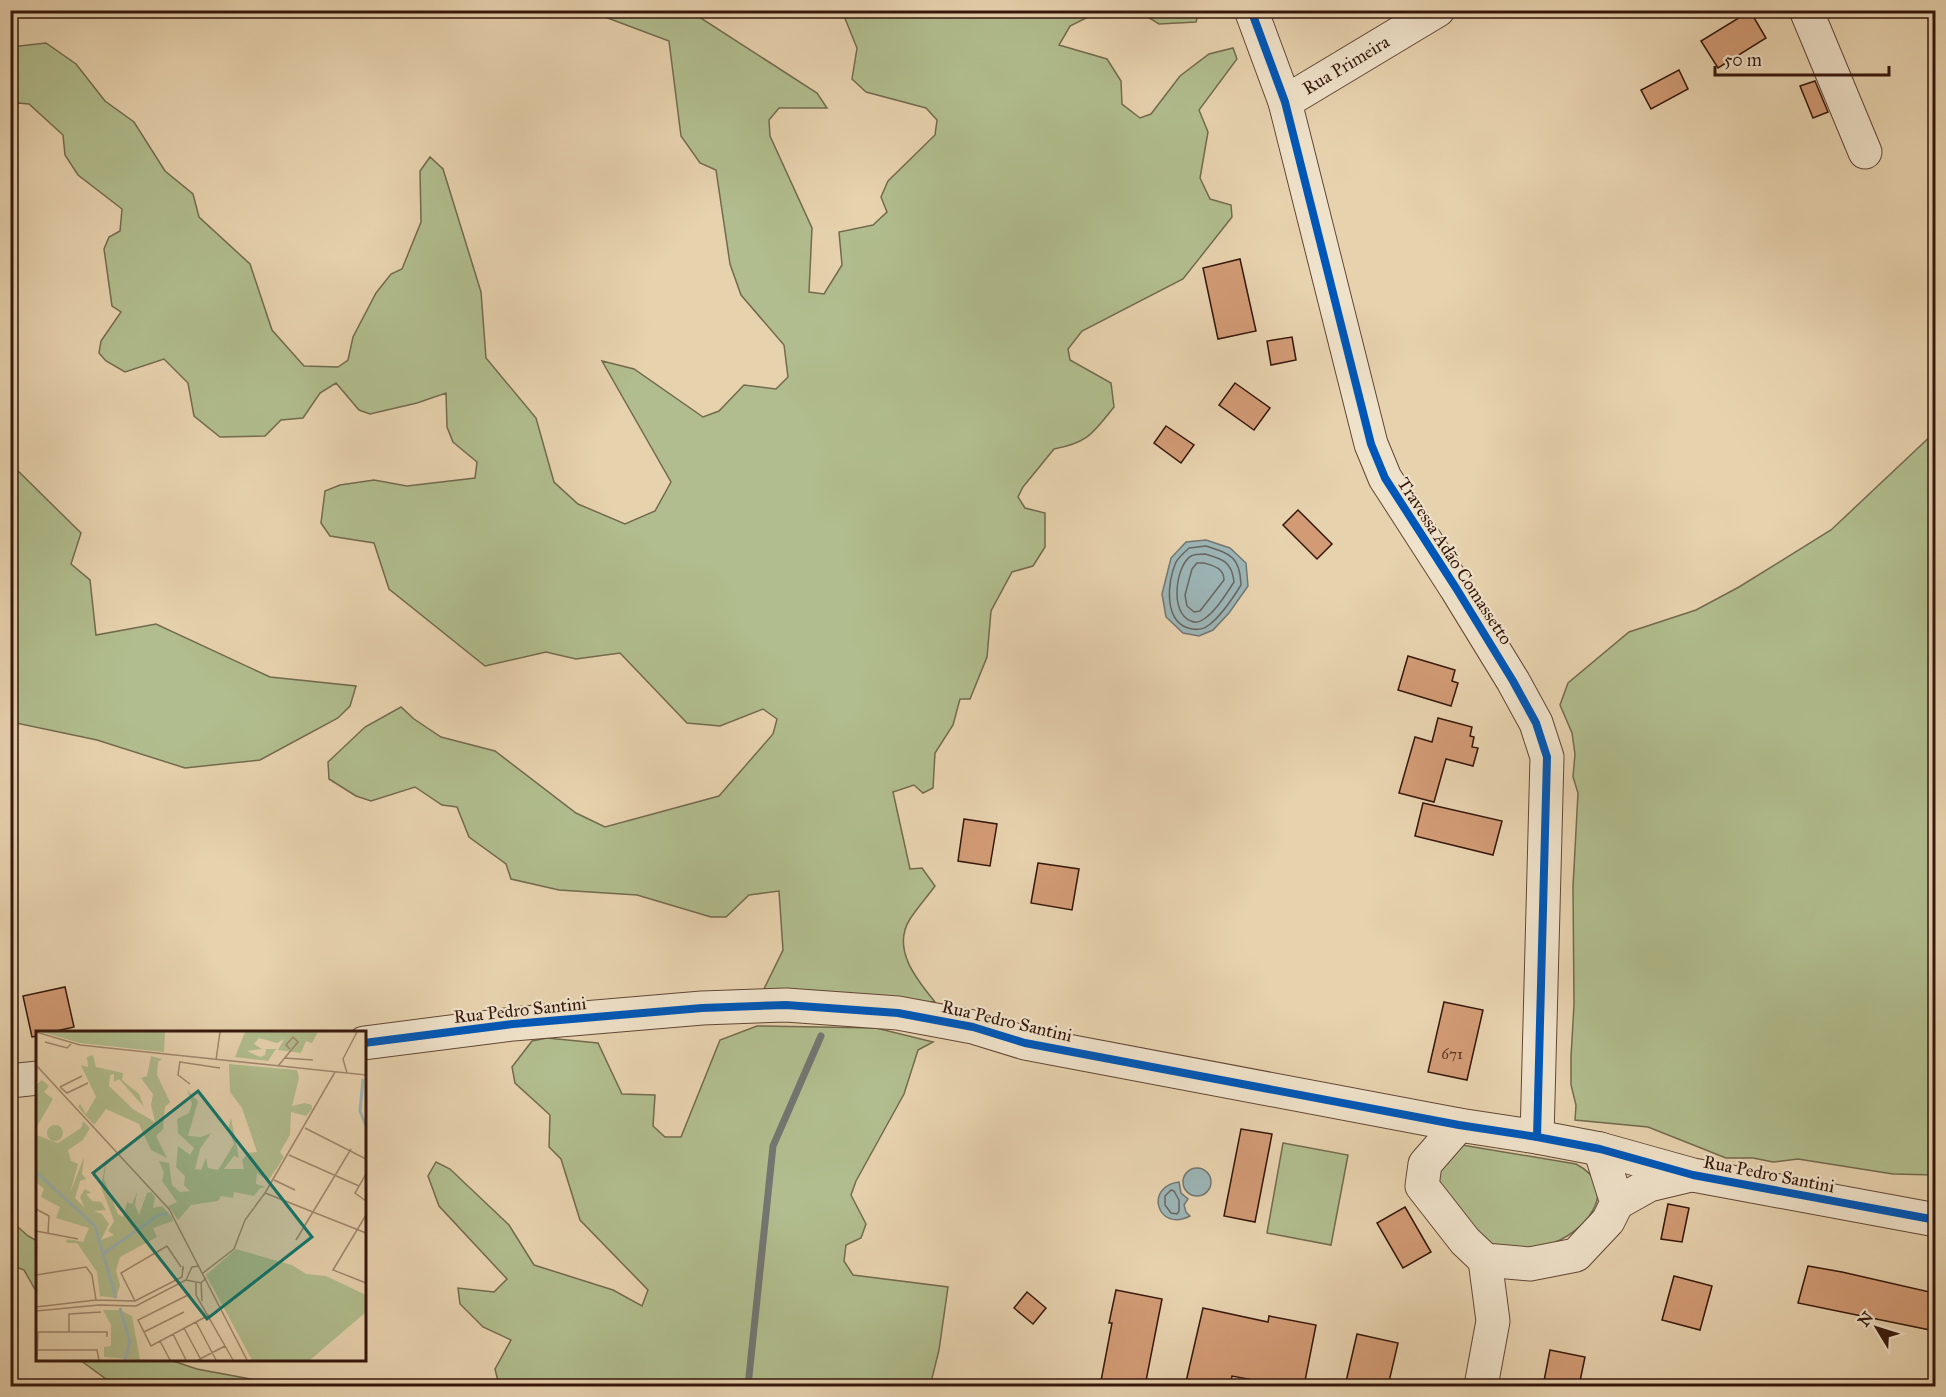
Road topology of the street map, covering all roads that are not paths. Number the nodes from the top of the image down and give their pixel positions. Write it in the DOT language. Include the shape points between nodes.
graph roads {
  1 [pos="1251,10"];
  2 [pos="1438,10"];
  3 [pos="1806,10"];
  4 [pos="1285,102"];
  5 [pos="1865,152"];
  6 [pos="366,1043"];
  7 [pos="36,1078"];
  8 [pos="10,1081"];
  9 [pos="1368,1108"];
  10 [pos="1459,1125"];
  11 [pos="1537,1137"];
  12 [pos="1600,1149"];
  13 [pos="1425,1164"];
  14 [pos="1693,1175"];
  15 [pos="1617,1203"];
  16 [pos="1935,1220"];
  17 [pos="1485,1260"];
  18 [pos="1530,1264"];
  19 [pos="1493,1321"];
  20 [pos="1481,1386"];
  1 -- 4 [label="street, Travessa Adão Comassetto"];
  2 -- 4 [label="street, Rua Primeira"];
  3 -- 5 [label="street"];
  4 -- 11 [label="street, Travessa Adão Comassetto" via="1371,444 1384,478 1519,691 1536,723 1547,757"];
  6 -- 9 [label="street, Rua Pedro Santini" via="513,1024 702,1008 833,1008 898,1013 963,1025 1025,1043"];
  7 -- 8 [label="street"];
  9 -- 10 [label="street, Rua Pedro Santini"];
  9 -- 13 [label="street, Rua Pedro Santini" via="1405,1132"];
  10 -- 11 [label="street"];
  10 -- 13 [label="street"];
  11 -- 12 [label="street"];
  12 -- 14 [label="street, Rua Pedro Santini"];
  12 -- 15 [label="street"];
  13 -- 17 [label="street" via="1422,1186"];
  14 -- 15 [label="street, Rua Pedro Santini" via="1649,1185"];
  14 -- 16 [label="street, Rua Pedro Santini"];
  15 -- 18 [label="street" via="1608,1221 1576,1255"];
  17 -- 18 [label="street"];
  17 -- 19 [label="street"];
  18 -- 19 [label="street" via="1513,1284"];
  19 -- 20 [label="street"];
}
